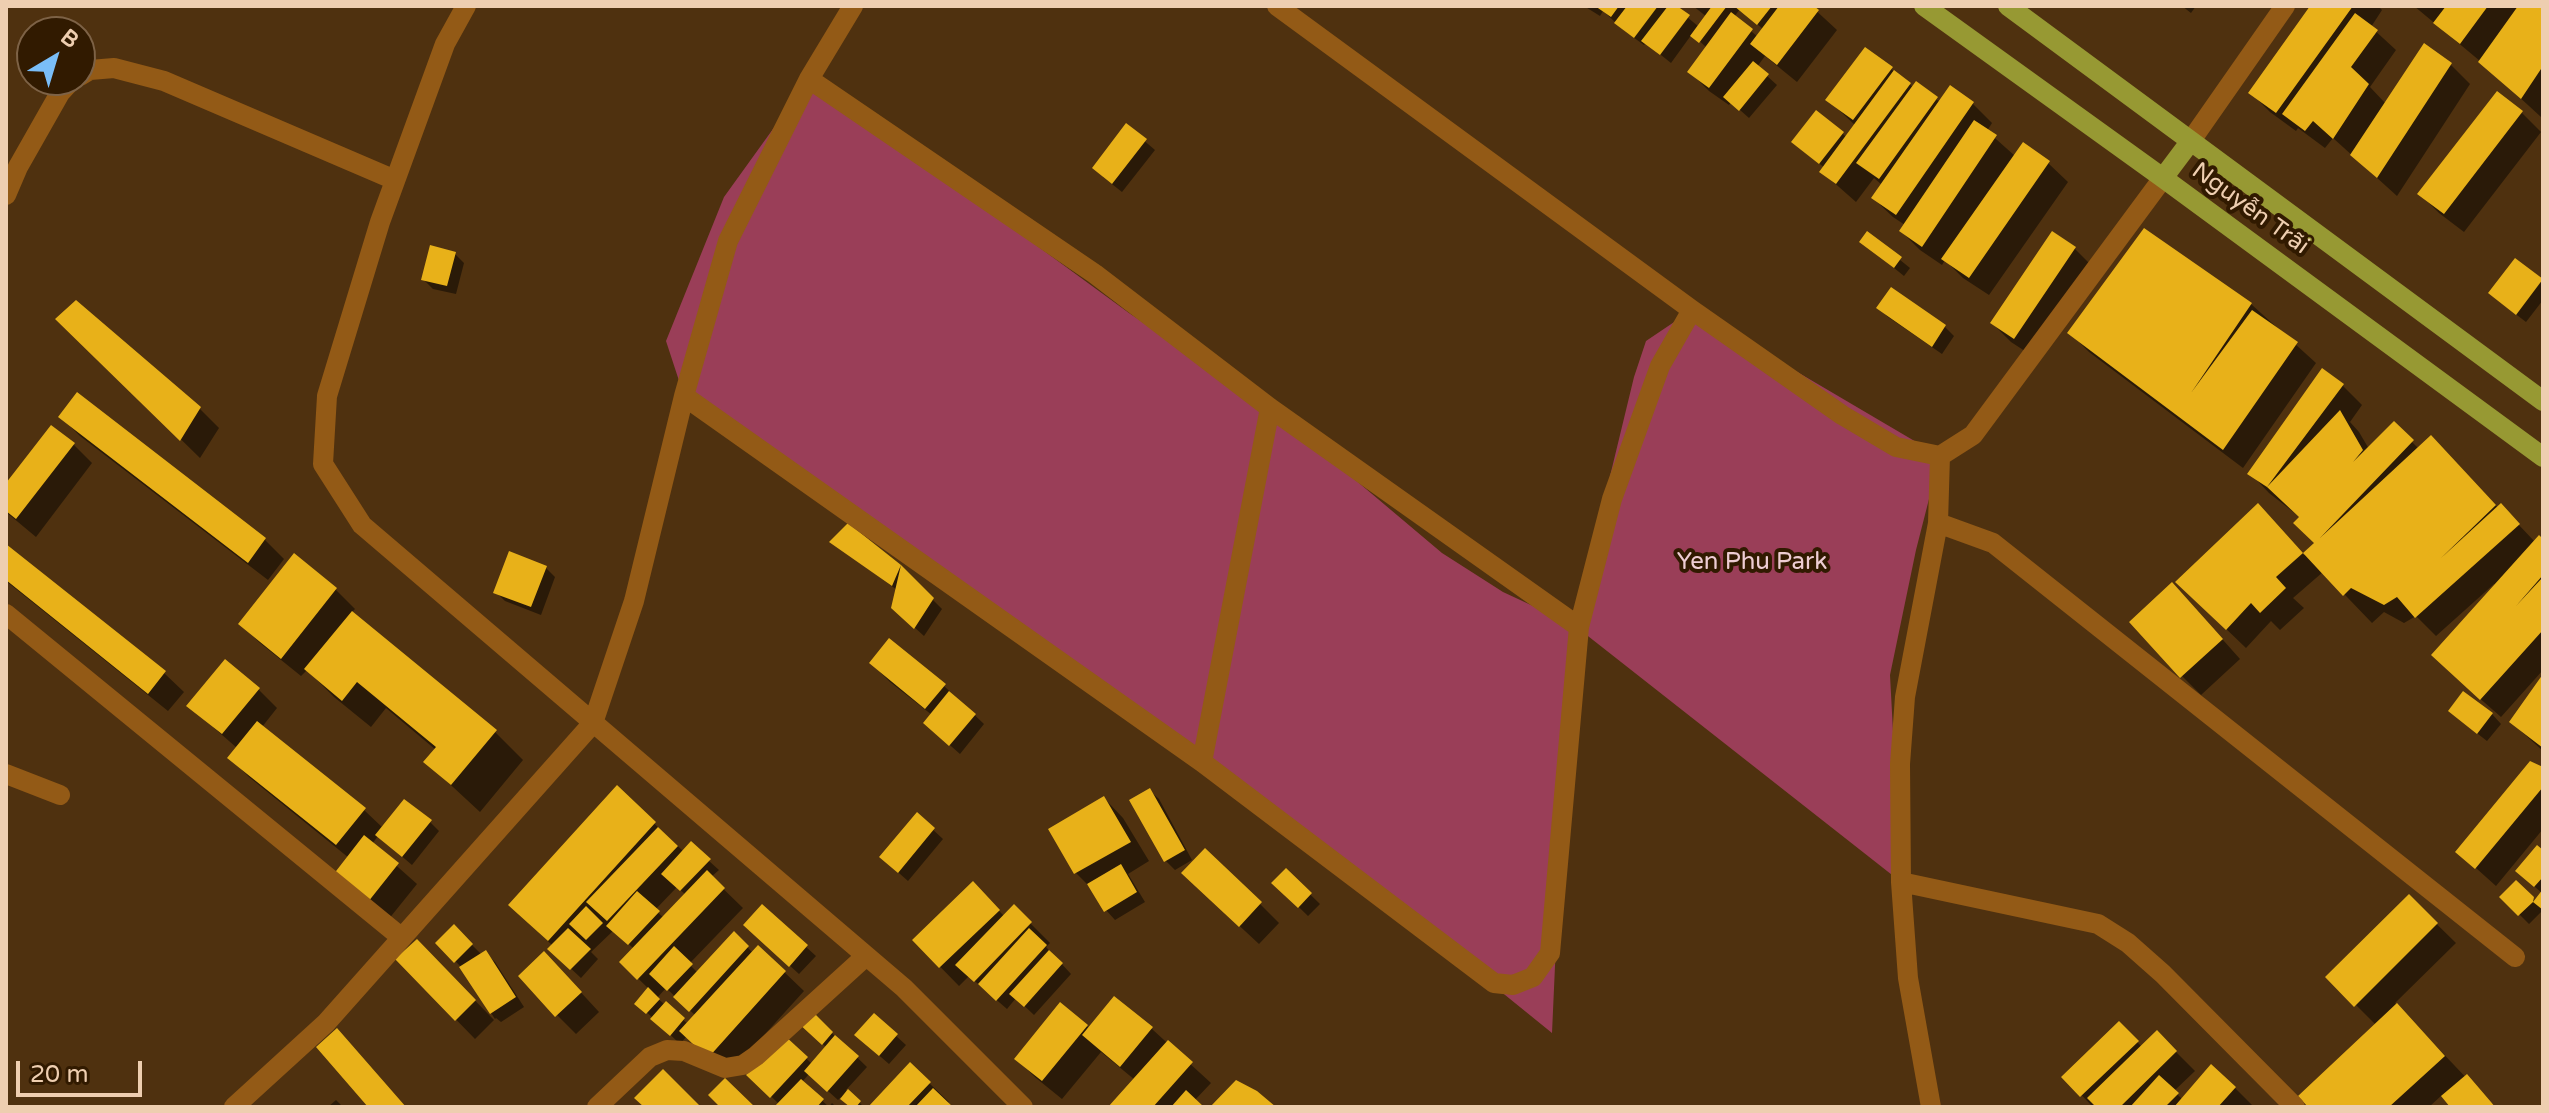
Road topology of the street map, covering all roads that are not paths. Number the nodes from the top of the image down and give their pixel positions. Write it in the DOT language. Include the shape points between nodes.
graph roads {
  1 [pos="466,6"];
  2 [pos="853,6"];
  3 [pos="1277,6"];
  4 [pos="1924,6"];
  5 [pos="2008,6"];
  6 [pos="2285,6"];
  7 [pos="96,70"];
  8 [pos="809,79"];
  9 [pos="58,96"];
  10 [pos="2190,142"];
  11 [pos="2163,178"];
  12 [pos="395,180"];
  13 [pos="6,195"];
  14 [pos="1692,310"];
  15 [pos="684,396"];
  16 [pos="2543,401"];
  17 [pos="1270,408"];
  18 [pos="1940,456"];
  19 [pos="2543,457"];
  20 [pos="1938,523"];
  21 [pos="6,614"];
  22 [pos="1579,627"];
  23 [pos="593,723"];
  24 [pos="1202,762"];
  25 [pos="6,774"];
  26 [pos="60,795"];
  27 [pos="1901,882"];
  28 [pos="402,938"];
  29 [pos="866,956"];
  30 [pos="2515,957"];
  31 [pos="234,1107"];
  32 [pos="597,1107"];
  33 [pos="1023,1107"];
  34 [pos="1931,1107"];
  35 [pos="2295,1107"];
  1 -- 12 [label="street" via="445,44"];
  2 -- 8 [label="street"];
  3 -- 14 [label="street"];
  4 -- 11 [label="main road, Nguyễn Trãi"];
  5 -- 10 [label="main road, Nguyễn Trãi"];
  6 -- 10 [label="street"];
  7 -- 12 [label="street" via="114,68 164,81"];
  8 -- 15 [label="street" via="728,241"];
  8 -- 17 [label="street" via="1095,274"];
  9 -- 13 [label="street"];
  10 -- 11 [label="main road"];
  10 -- 16 [label="main road, Nguyễn Trãi"];
  11 -- 18 [label="street" via="1973,435"];
  11 -- 19 [label="main road, Nguyễn Trãi"];
  12 -- 23 [label="street" via="327,396 323,464 362,525"];
  14 -- 18 [label="street" via="1896,447"];
  14 -- 22 [label="street" via="1660,366 1612,499"];
  15 -- 23 [label="street" via="634,601"];
  15 -- 24 [label="street"];
  17 -- 22 [label="street"];
  17 -- 24 [label="street"];
  18 -- 20 [label="street"];
  20 -- 27 [label="street" via="1905,697"];
  20 -- 30 [label="street" via="1993,543"];
  21 -- 28 [label="street"];
  22 -- 24 [label="street" via="1550,953 1533,977 1513,985 1494,983"];
  23 -- 28 [label="street"];
  23 -- 29 [label="street"];
  25 -- 26 [label="street"];
  27 -- 34 [label="street" via="1908,978"];
  27 -- 35 [label="street" via="2098,924 2163,974"];
  28 -- 31 [label="street" via="326,1023"];
  29 -- 32 [label="street" via="743,1065 725,1068 684,1051 667,1050 650,1057"];
  29 -- 33 [label="street"];
}
